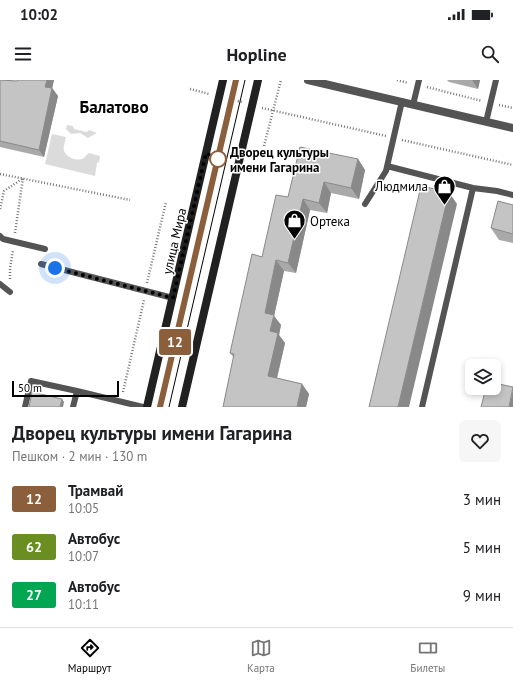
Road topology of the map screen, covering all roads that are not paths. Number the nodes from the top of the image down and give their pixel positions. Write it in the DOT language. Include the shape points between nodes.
graph roads {
  1 [pos="223,80"];
  2 [pos="258,80"];
  3 [pos="308,80"];
  4 [pos="496,80"];
  5 [pos="419,83"];
  6 [pos="402,101"];
  7 [pos="413,105"];
  8 [pos="486,122"];
  9 [pos="513,128"];
  10 [pos="388,166"];
  11 [pos="473,188"];
  12 [pos="513,195"];
  13 [pos="365,204"];
  14 [pos="0,236"];
  15 [pos="45,249"];
  16 [pos="41,264"];
  17 [pos="0,284"];
  18 [pos="10,292"];
  19 [pos="173,298"];
  20 [pos="77,391"];
  21 [pos="25,407"];
  22 [pos="73,407"];
  23 [pos="143,407"];
  24 [pos="147,407"];
  25 [pos="182,407"];
  26 [pos="422,407"];
  1 -- 19 [label="main road, улица Мира"];
  2 -- 25 [label="main road"];
  3 -- 6 [label="street"];
  4 -- 8 [label="lane"];
  5 -- 7 [label="lane"];
  6 -- 7 [label="street"];
  6 -- 10 [label="lane"];
  7 -- 8 [label="street"];
  8 -- 9 [label="street"];
  10 -- 11 [label="lane"];
  10 -- 13 [label="lane"];
  11 -- 12 [label="lane"];
  11 -- 26 [label="lane"];
  14 -- 15 [label="lane" via="3,239"];
  16 -- 19 [label="lane"];
  17 -- 18 [label="lane"];
  19 -- 24 [label="main road, улица Мира"];
  20 -- 21 [label="lane" via="31,381"];
  20 -- 22 [label="lane"];
  20 -- 23 [label="lane"];
}
